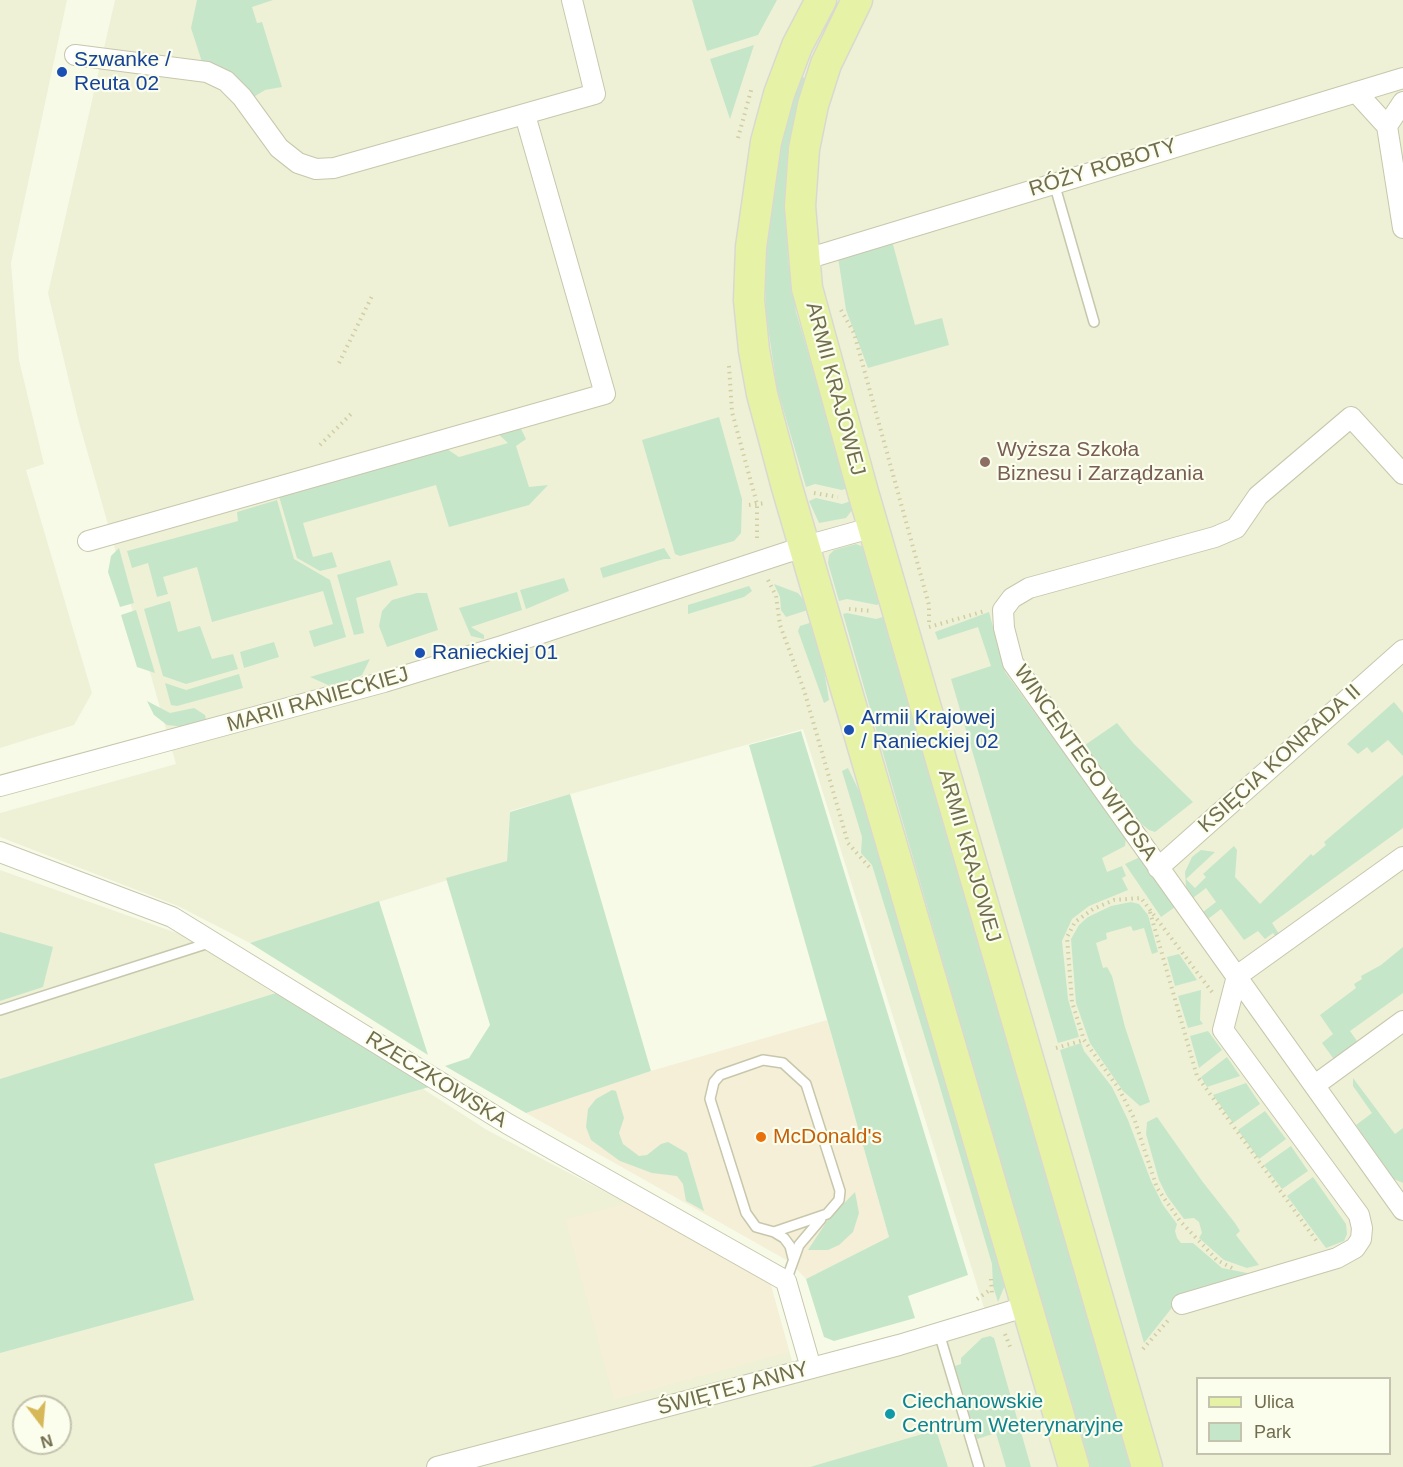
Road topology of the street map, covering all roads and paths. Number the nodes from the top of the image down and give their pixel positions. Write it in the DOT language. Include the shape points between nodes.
graph roads {
  1 [pos="572,0"];
  2 [pos="821,0"];
  3 [pos="856,0"];
  4 [pos="75,55"];
  5 [pos="1403,78"];
  6 [pos="1356,92"];
  7 [pos="1403,102"];
  8 [pos="525,115"];
  9 [pos="1388,126"];
  10 [pos="1054,183"];
  11 [pos="1403,228"];
  12 [pos="814,257"];
  13 [pos="373,294"];
  14 [pos="837,303"];
  15 [pos="1094,322"];
  16 [pos="339,363"];
  17 [pos="353,412"];
  18 [pos="320,445"];
  19 [pos="1403,474"];
  20 [pos="807,495"];
  21 [pos="841,497"];
  22 [pos="772,502"];
  23 [pos="749,505"];
  24 [pos="874,527"];
  25 [pos="88,541"];
  26 [pos="806,546"];
  27 [pos="769,583"];
  28 [pos="844,608"];
  29 [pos="1003,610"];
  30 [pos="878,612"];
  31 [pos="929,627"];
  32 [pos="928,636"];
  33 [pos="1403,650"];
  34 [pos="1,783"];
  35 [pos="0,852"];
  36 [pos="1403,857"];
  37 [pos="1158,868"];
  38 [pos="874,880"];
  39 [pos="1149,909"];
  40 [pos="212,942"];
  41 [pos="1237,976"];
  42 [pos="0,1010"];
  43 [pos="1228,1012"];
  44 [pos="1403,1021"];
  45 [pos="1084,1040"];
  46 [pos="1056,1048"];
  47 [pos="1315,1085"];
  48 [pos="1403,1209"];
  49 [pos="827,1214"];
  50 [pos="774,1232"];
  51 [pos="793,1258"];
  52 [pos="1330,1260"];
  53 [pos="991,1269"];
  54 [pos="1235,1270"];
  55 [pos="786,1281"];
  56 [pos="1182,1304"];
  57 [pos="995,1305"];
  58 [pos="1028,1306"];
  59 [pos="939,1333"];
  60 [pos="1143,1349"];
  61 [pos="811,1368"];
  62 [pos="437,1467"];
  63 [pos="979,1467"];
  64 [pos="1074,1467"];
  65 [pos="1147,1467"];
  1 -- 8 [label="street" via="596,94"];
  2 -- 26 [label="main road" via="797,46 766,142 755,203 750,289 762,394"];
  3 -- 12 [label="main road, ARMII KRAJOWEJ" via="826,64 804,149 800,206"];
  4 -- 8 [label="street" via="207,72 226,81 242,97 279,148 298,163 316,169 334,168"];
  5 -- 6 [label="street, RÓŻY ROBOTY"];
  6 -- 9 [label="street"];
  6 -- 10 [label="street, RÓŻY ROBOTY"];
  7 -- 9 [label="street"];
  8 -- 25 [label="street" via="605,394"];
  9 -- 11 [label="street"];
  10 -- 12 [label="street, RÓŻY ROBOTY"];
  10 -- 15 [label="lane"];
  12 -- 24 [label="main road, ARMII KRAJOWEJ" via="813,314"];
  13 -- 16 [label="path"];
  14 -- 31 [label="path" via="854,333 929,605"];
  17 -- 18 [label="path"];
  19 -- 29 [label="street" via="1351,417 1258,496 1236,528 1029,588 1011,598"];
  20 -- 21 [label="path" via="818,492"];
  22 -- 23 [label="path"];
  24 -- 26 [label="street, MARII RANIECKIEJ"];
  24 -- 65 [label="main road, ARMII KRAJOWEJ"];
  26 -- 34 [label="street, MARII RANIECKIEJ" via="384,682"];
  26 -- 58 [label="main road"];
  27 -- 38 [label="path" via="777,596 780,625 804,690 848,843 871,869"];
  28 -- 30 [label="path"];
  29 -- 31 [label="path" via="988,610"];
  29 -- 37 [label="street, WINCENTEGO WITOSA" via="1013,663"];
  31 -- 32 [label="path"];
  33 -- 37 [label="street, KSIĘCIA KONRADA II"];
  35 -- 40 [label="street, RZECZKOWSKA" via="172,917"];
  36 -- 41 [label="street"];
  37 -- 41 [label="street, WINCENTEGO WITOSA"];
  39 -- 43 [label="path"];
  39 -- 45 [label="path" via="1141,898 1114,900 1075,922 1067,937 1072,1002"];
  39 -- 52 [label="path" via="1197,1076"];
  40 -- 42 [label="lane"];
  40 -- 55 [label="street, RZECZKOWSKA" via="508,1124"];
  41 -- 43 [label="street"];
  41 -- 47 [label="street, WINCENTEGO WITOSA"];
  43 -- 52 [label="street" via="1223,1030 1359,1215 1362,1239 1355,1248"];
  44 -- 47 [label="street"];
  45 -- 46 [label="path"];
  45 -- 54 [label="path" via="1119,1089 1134,1118 1157,1188 1180,1221 1217,1260"];
  47 -- 48 [label="street, WINCENTEGO WITOSA"];
  49 -- 50 [label="lane"];
  49 -- 50 [label="lane" via="839,1200 839,1183 806,1084 783,1063 764,1060 728,1071 714,1082 710,1099 746,1213 756,1227"];
  49 -- 51 [label="lane" via="807,1233"];
  50 -- 51 [label="lane" via="790,1246"];
  51 -- 55 [label="lane"];
  52 -- 56 [label="street"];
  53 -- 57 [label="path" via="990,1290"];
  55 -- 61 [label="street"];
  56 -- 60 [label="path"];
  58 -- 59 [label="street, ŚWIĘTEJ ANNY"];
  58 -- 64 [label="main road"];
  59 -- 61 [label="street, ŚWIĘTEJ ANNY"];
  59 -- 63 [label="lane"];
  61 -- 62 [label="street, ŚWIĘTEJ ANNY"];
}
